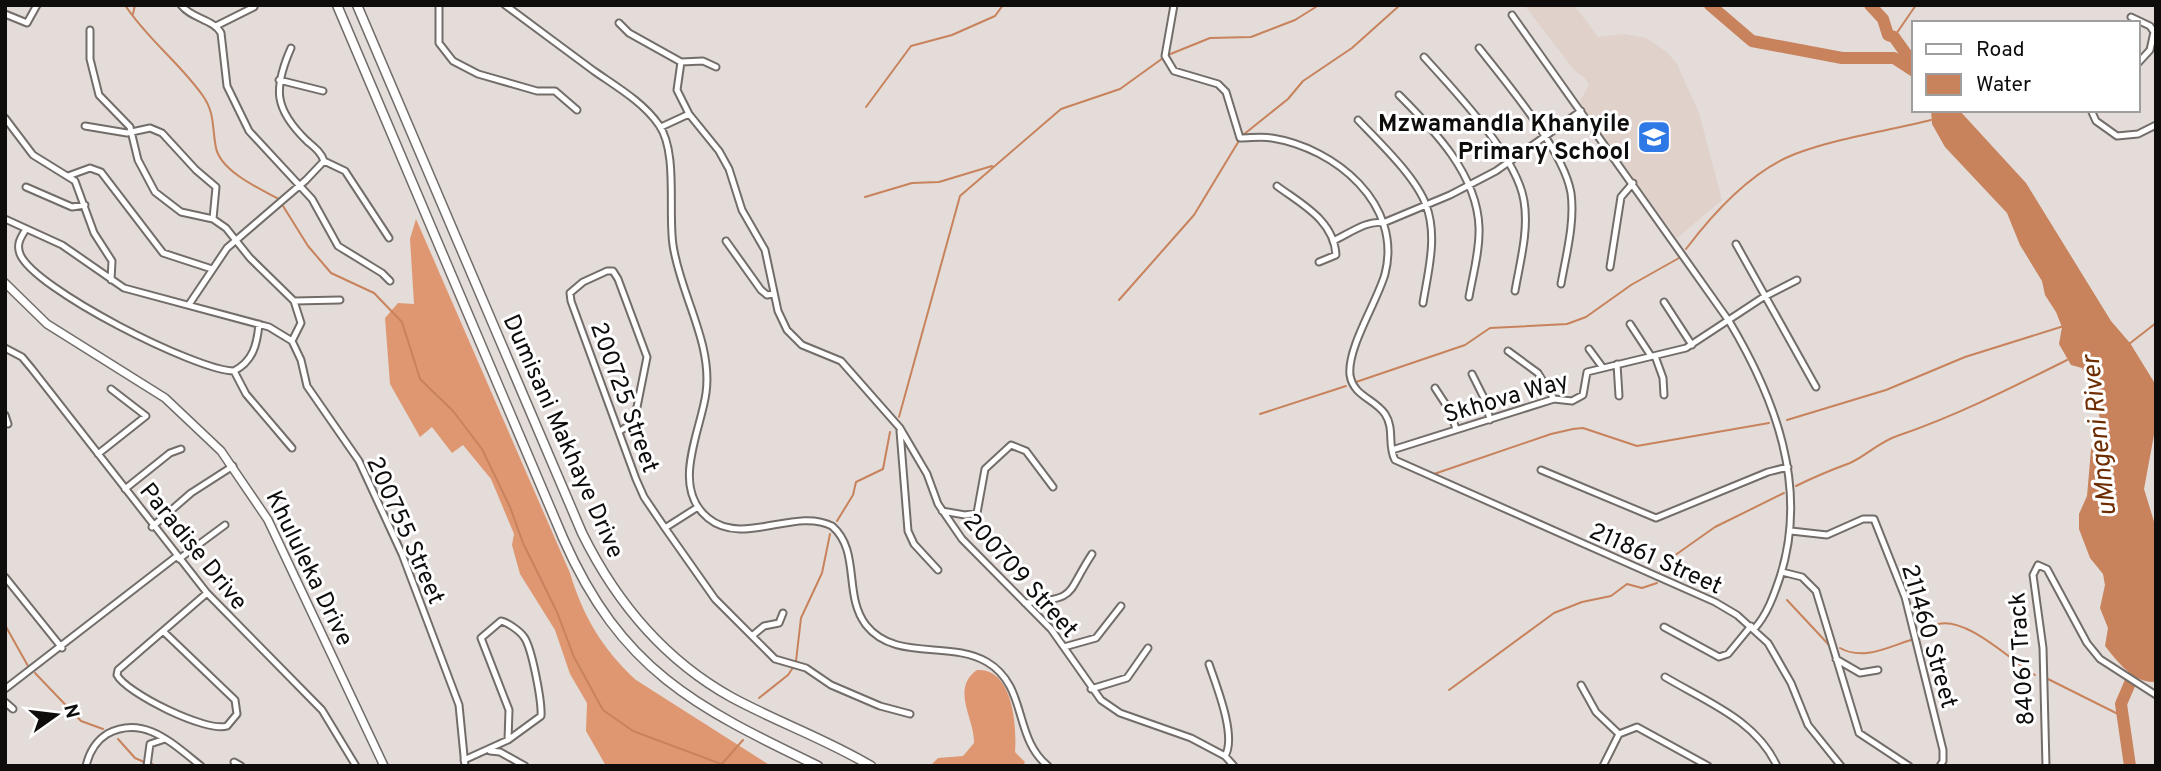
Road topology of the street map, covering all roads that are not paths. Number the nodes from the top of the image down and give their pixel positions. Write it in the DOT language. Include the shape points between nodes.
graph roads {
  1 [pos="37,5"];
  2 [pos="181,5"];
  3 [pos="337,5"];
  4 [pos="357,5"];
  5 [pos="439,5"];
  6 [pos="505,5"];
  7 [pos="1174,5"];
  8 [pos="254,7"];
  9 [pos="5,14"];
  10 [pos="1512,15"];
  11 [pos="2131,17"];
  12 [pos="2139,21"];
  13 [pos="2140,21"];
  14 [pos="619,23"];
  15 [pos="216,26"];
  16 [pos="90,30"];
  17 [pos="291,48"];
  18 [pos="1479,48"];
  19 [pos="1424,57"];
  20 [pos="2140,61"];
  21 [pos="681,62"];
  22 [pos="716,67"];
  23 [pos="279,80"];
  24 [pos="323,91"];
  25 [pos="1399,95"];
  26 [pos="577,110"];
  27 [pos="1581,111"];
  28 [pos="2092,112"];
  29 [pos="689,114"];
  30 [pos="5,118"];
  31 [pos="1358,120"];
  32 [pos="2156,125"];
  33 [pos="85,126"];
  34 [pos="661,127"];
  35 [pos="132,132"];
  36 [pos="1543,137"];
  37 [pos="324,161"];
  38 [pos="1508,163"];
  39 [pos="68,176"];
  40 [pos="1633,183"];
  41 [pos="300,185"];
  42 [pos="1277,186"];
  43 [pos="1469,186"];
  44 [pos="26,187"];
  45 [pos="85,205"];
  46 [pos="1426,205"];
  47 [pos="5,219"];
  48 [pos="213,219"];
  49 [pos="1383,223"];
  50 [pos="26,229"];
  51 [pos="389,238"];
  52 [pos="236,240"];
  53 [pos="726,241"];
  54 [pos="1332,241"];
  55 [pos="1736,244"];
  56 [pos="1319,262"];
  57 [pos="1609,267"];
  58 [pos="212,269"];
  59 [pos="111,280"];
  60 [pos="1797,280"];
  61 [pos="390,281"];
  62 [pos="5,283"];
  63 [pos="1561,284"];
  64 [pos="1516,291"];
  65 [pos="774,294"];
  66 [pos="1767,296"];
  67 [pos="1469,297"];
  68 [pos="340,300"];
  69 [pos="294,301"];
  70 [pos="1664,302"];
  71 [pos="190,303"];
  72 [pos="1423,303"];
  73 [pos="1729,321"];
  74 [pos="259,324"];
  75 [pos="1629,324"];
  76 [pos="292,341"];
  77 [pos="1692,345"];
  78 [pos="5,348"];
  79 [pos="1589,349"];
  80 [pos="1508,351"];
  81 [pos="1653,356"];
  82 [pos="1617,365"];
  83 [pos="1603,368"];
  84 [pos="234,371"];
  85 [pos="1472,374"];
  86 [pos="1816,387"];
  87 [pos="1434,388"];
  88 [pos="111,389"];
  89 [pos="1664,395"];
  90 [pos="1619,396"];
  91 [pos="1554,399"];
  92 [pos="5,415"];
  93 [pos="1490,419"];
  94 [pos="8,424"];
  95 [pos="900,428"];
  96 [pos="1456,429"];
  97 [pos="620,431"];
  98 [pos="292,448"];
  99 [pos="181,449"];
  100 [pos="1392,453"];
  101 [pos="98,454"];
  102 [pos="233,466"];
  103 [pos="1788,467"];
  104 [pos="1541,470"];
  105 [pos="1053,487"];
  106 [pos="125,489"];
  107 [pos="698,507"];
  108 [pos="942,511"];
  109 [pos="225,525"];
  110 [pos="152,527"];
  111 [pos="665,528"];
  112 [pos="1791,531"];
  113 [pos="1092,554"];
  114 [pos="178,558"];
  115 [pos="938,570"];
  116 [pos="1782,572"];
  117 [pos="5,577"];
  118 [pos="207,593"];
  119 [pos="1025,603"];
  120 [pos="1121,606"];
  121 [pos="783,613"];
  122 [pos="1664,627"];
  123 [pos="1752,628"];
  124 [pos="164,632"];
  125 [pos="752,636"];
  126 [pos="1064,647"];
  127 [pos="62,648"];
  128 [pos="1148,648"];
  129 [pos="1836,659"];
  130 [pos="1209,664"];
  131 [pos="1878,670"];
  132 [pos="1665,677"];
  133 [pos="1581,685"];
  134 [pos="5,689"];
  135 [pos="1091,689"];
  136 [pos="2156,695"];
  137 [pos="5,702"];
  138 [pos="13,709"];
  139 [pos="910,713"];
  140 [pos="1619,734"];
  141 [pos="165,739"];
  142 [pos="508,740"];
  143 [pos="487,750"];
  144 [pos="1225,755"];
  145 [pos="234,762"];
  146 [pos="464,763"];
  147 [pos="2046,765"];
  148 [pos="86,766"];
  149 [pos="147,766"];
  150 [pos="201,766"];
  151 [pos="241,766"];
  152 [pos="356,766"];
  153 [pos="384,766"];
  154 [pos="525,766"];
  155 [pos="818,766"];
  156 [pos="871,766"];
  157 [pos="1048,766"];
  158 [pos="1234,766"];
  159 [pos="1603,766"];
  160 [pos="1708,766"];
  161 [pos="1777,766"];
  162 [pos="1841,766"];
  163 [pos="1909,766"];
  164 [pos="1940,766"];
  165 [pos="2038,766"];
  1 -- 9 [label="street" via="27,23"];
  2 -- 15 [label="street" via="192,17"];
  3 -- 155 [label="main road, Dumisani Makhaye Drive" via="567,548 599,607 630,646 678,691 734,726"];
  4 -- 156 [label="main road, Dumisani Makhaye Drive" via="582,533 610,584 649,634 692,672 731,697"];
  5 -- 26 [label="street" via="439,43 453,61 478,74 537,91 555,91"];
  6 -- 34 [label="street" via="635,100"];
  7 -- 49 [label="street" via="1165,56 1174,71 1218,84 1226,92 1240,138 1276,138 1339,165 1369,195"];
  8 -- 15 [label="street"];
  10 -- 27 [label="street"];
  11 -- 12 [label="street"];
  13 -- 20 [label="street" via="2154,34 2149,53"];
  14 -- 21 [label="street"];
  15 -- 41 [label="street" via="238,114 264,150"];
  16 -- 35 [label="street" via="90,59 99,95"];
  17 -- 23 [label="street"];
  18 -- 36 [label="street"];
  19 -- 38 [label="street"];
  21 -- 22 [label="street" via="703,61"];
  21 -- 29 [label="street" via="677,90"];
  23 -- 24 [label="street"];
  23 -- 37 [label="street" via="278,94 286,116"];
  25 -- 43 [label="street" via="1436,135"];
  27 -- 36 [label="street"];
  27 -- 40 [label="street"];
  28 -- 32 [label="street" via="2096,121 2117,136 2138,134"];
  29 -- 34 [label="street"];
  29 -- 65 [label="street, 200709 Street" via="729,169 742,210 765,250"];
  30 -- 39 [label="street" via="33,155"];
  31 -- 46 [label="street"];
  33 -- 35 [label="street"];
  34 -- 107 [label="street" via="669,168 676,266 708,372 690,465"];
  35 -- 48 [label="street" via="141,168 163,201 192,216"];
  35 -- 48 [label="street" via="150,128 162,133 214,184 218,192"];
  36 -- 38 [label="street"];
  36 -- 63 [label="street" via="1562,165 1571,194"];
  37 -- 41 [label="street"];
  37 -- 51 [label="street" via="345,171"];
  38 -- 43 [label="street"];
  38 -- 64 [label="street" via="1521,186 1525,214"];
  39 -- 45 [label="street"];
  39 -- 58 [label="street" via="90,168 101,172 163,253"];
  40 -- 57 [label="street" via="1621,197"];
  40 -- 73 [label="street"];
  41 -- 52 [label="street"];
  41 -- 61 [label="street" via="319,208 338,246"];
  42 -- 54 [label="street" via="1312,211"];
  43 -- 46 [label="street"];
  43 -- 67 [label="street" via="1479,229"];
  44 -- 45 [label="street" via="72,207"];
  45 -- 59 [label="street" via="94,233 112,261"];
  46 -- 49 [label="street"];
  46 -- 72 [label="street" via="1432,247"];
  47 -- 50 [label="street"];
  48 -- 52 [label="street"];
  49 -- 54 [label="street"];
  49 -- 100 [label="street" via="1386,270 1350,375 1358,392 1387,417"];
  50 -- 59 [label="street" via="62,245"];
  50 -- 84 [label="street" via="19,242 21,256 66,296 197,362"];
  52 -- 58 [label="street"];
  52 -- 69 [label="street"];
  53 -- 65 [label="street" via="761,290"];
  54 -- 56 [label="street" via="1336,255"];
  55 -- 66 [label="street"];
  58 -- 71 [label="street"];
  59 -- 71 [label="street" via="124,288"];
  60 -- 66 [label="street"];
  62 -- 102 [label="street, Khululeka Drive" via="47,324 165,398 206,434"];
  65 -- 95 [label="street, 200709 Street" via="781,321 795,340 841,361"];
  66 -- 73 [label="street"];
  66 -- 86 [label="street"];
  68 -- 69 [label="street"];
  69 -- 76 [label="street" via="301,323"];
  70 -- 77 [label="street"];
  71 -- 74 [label="street"];
  73 -- 77 [label="street"];
  73 -- 103 [label="street" via="1755,366 1778,424"];
  74 -- 76 [label="street"];
  74 -- 84 [label="street" via="253,355"];
  75 -- 81 [label="street"];
  76 -- 146 [label="street, 200755 Street" via="307,386 359,461 402,554 459,705"];
  77 -- 81 [label="street"];
  78 -- 101 [label="street, Paradise Drive" via="22,357"];
  79 -- 83 [label="street"];
  80 -- 91 [label="street" via="1538,373"];
  81 -- 82 [label="street"];
  81 -- 89 [label="street" via="1663,378"];
  82 -- 83 [label="street"];
  82 -- 90 [label="street"];
  83 -- 91 [label="street, Skhova Way" via="1585,374 1580,398"];
  84 -- 98 [label="street" via="246,394"];
  85 -- 93 [label="street"];
  87 -- 96 [label="street"];
  88 -- 101 [label="street" via="146,416"];
  91 -- 93 [label="street, Skhova Way"];
  92 -- 94 [label="street"];
  93 -- 96 [label="street, Skhova Way"];
  95 -- 108 [label="street, 200709 Street"];
  95 -- 115 [label="street" via="908,531"];
  96 -- 100 [label="street, Skhova Way"];
  97 -- 97 [label="street, 200725 Street" via="634,422 648,363 618,279 613,271 607,271 570,293"];
  97 -- 111 [label="street, 200725 Street" via="644,498"];
  99 -- 106 [label="street"];
  100 -- 123 [label="street, 211861 Street" via="1401,463 1715,602"];
  101 -- 106 [label="street, Paradise Drive"];
  102 -- 110 [label="street" via="162,515"];
  102 -- 153 [label="street, Khululeka Drive" via="268,520"];
  103 -- 104 [label="street" via="1656,518"];
  103 -- 112 [label="street"];
  105 -- 108 [label="street" via="1026,451 1011,445 985,469 977,513 965,516"];
  106 -- 110 [label="street, Paradise Drive"];
  107 -- 111 [label="street"];
  107 -- 157 [label="street" via="712,521 729,527 810,521 832,526 847,546 855,600 868,627 889,643 956,653 990,664 1012,687 1029,742"];
  108 -- 119 [label="street, 200709 Street" via="982,561"];
  109 -- 114 [label="street"];
  110 -- 114 [label="street, Paradise Drive"];
  111 -- 125 [label="street, 200725 Street" via="702,583"];
  112 -- 116 [label="street"];
  112 -- 164 [label="street, 211460 Street" via="1827,535 1874,519 1905,597 1942,750"];
  113 -- 119 [label="street" via="1068,595"];
  114 -- 118 [label="street, Paradise Drive"];
  114 -- 127 [label="street"];
  116 -- 123 [label="street" via="1763,618"];
  116 -- 129 [label="street" via="1802,578 1816,591"];
  117 -- 127 [label="street"];
  118 -- 124 [label="street"];
  118 -- 152 [label="street, Paradise Drive" via="322,710"];
  119 -- 126 [label="street, 200709 Street"];
  120 -- 126 [label="street" via="1096,638"];
  121 -- 125 [label="street" via="779,623 764,626"];
  122 -- 123 [label="street" via="1719,657 1728,654"];
  123 -- 162 [label="street, 211861 Street" via="1779,661 1814,734"];
  124 -- 124 [label="street" via="235,700 237,714 226,726 214,727 166,709 119,679 118,670"];
  125 -- 139 [label="street, 200725 Street" via="775,659 806,668 831,685 880,706"];
  126 -- 135 [label="street, 200709 Street"];
  127 -- 134 [label="street"];
  128 -- 135 [label="street" via="1127,678"];
  129 -- 131 [label="street" via="1860,673"];
  129 -- 163 [label="street" via="1859,733"];
  130 -- 144 [label="street" via="1229,730"];
  132 -- 161 [label="street" via="1751,729"];
  133 -- 140 [label="street" via="1596,712"];
  135 -- 144 [label="street, 200709 Street" via="1120,713 1183,734"];
  136 -- 147 [label="street, 84067 Track" via="2100,659 2057,584 2047,569 2038,565 2033,575 2043,648"];
  137 -- 138 [label="street"];
  140 -- 159 [label="street"];
  140 -- 160 [label="street" via="1631,727 1644,728"];
  141 -- 148 [label="street" via="142,727 120,728 92,748"];
  141 -- 149 [label="street" via="150,744"];
  141 -- 150 [label="street"];
  142 -- 142 [label="street" via="509,710 481,638 501,621 525,638 541,709 539,718"];
  142 -- 143 [label="street"];
  143 -- 146 [label="street"];
  143 -- 154 [label="street" via="500,751"];
  144 -- 158 [label="street"];
  145 -- 151 [label="street"];
  147 -- 165 [label="street"];
}
